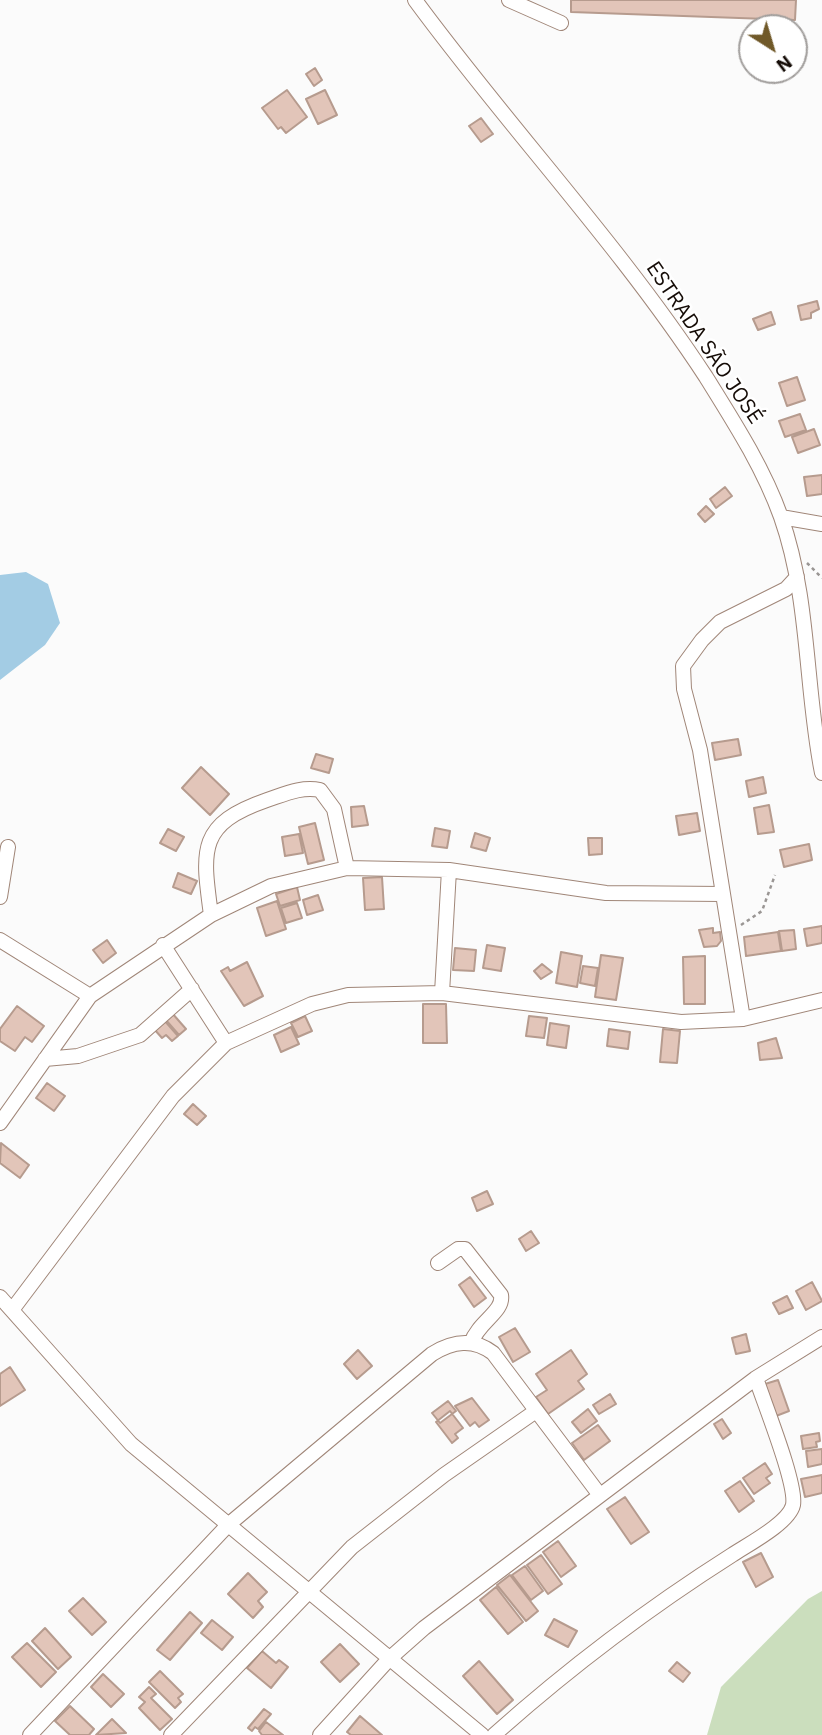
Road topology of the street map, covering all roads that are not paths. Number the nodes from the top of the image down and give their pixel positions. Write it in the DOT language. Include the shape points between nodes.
graph roads {
  1 [pos="415,0"];
  2 [pos="509,0"];
  3 [pos="561,23"];
  4 [pos="780,517"];
  5 [pos="822,524"];
  6 [pos="797,576"];
  7 [pos="820,750"];
  8 [pos="822,773"];
  9 [pos="8,847"];
  10 [pos="347,868"];
  11 [pos="449,870"];
  12 [pos="723,894"];
  13 [pos="0,897"];
  14 [pos="211,915"];
  15 [pos="0,940"];
  16 [pos="163,945"];
  17 [pos="192,989"];
  18 [pos="442,993"];
  19 [pos="90,996"];
  20 [pos="822,1000"];
  21 [pos="743,1019"];
  22 [pos="226,1043"];
  23 [pos="45,1059"];
  24 [pos="0,1123"];
  25 [pos="438,1263"];
  26 [pos="0,1297"];
  27 [pos="12,1310"];
  28 [pos="822,1337"];
  29 [pos="471,1343"];
  30 [pos="756,1378"];
  31 [pos="536,1411"];
  32 [pos="599,1494"];
  33 [pos="228,1525"];
  34 [pos="306,1592"];
  35 [pos="389,1659"];
  36 [pos="30,1735"];
  37 [pos="171,1735"];
  38 [pos="320,1735"];
  39 [pos="482,1735"];
  40 [pos="494,1735"];
  1 -- 4 [label="street, ESTRADA SÃO JOSÉ" via="680,337 746,442"];
  2 -- 3 [label="street"];
  4 -- 5 [label="street"];
  4 -- 6 [label="street, ESTRADA SÃO JOSÉ"];
  6 -- 7 [label="street, ESTRADA SÃO JOSÉ"];
  6 -- 12 [label="street" via="786,589 720,622 683,666"];
  7 -- 8 [label="street, ESTRADA SÃO JOSÉ"];
  9 -- 13 [label="street"];
  10 -- 11 [label="street"];
  10 -- 14 [label="street" via="271,886"];
  10 -- 14 [label="street" via="330,799 314,789 285,794 233,814 214,832 205,870"];
  11 -- 12 [label="street" via="606,892"];
  11 -- 18 [label="street"];
  12 -- 21 [label="street"];
  14 -- 16 [label="street"];
  15 -- 19 [label="street"];
  16 -- 17 [label="street"];
  16 -- 19 [label="street"];
  17 -- 22 [label="street"];
  17 -- 23 [label="street" via="140,1035 78,1056"];
  18 -- 21 [label="street" via="681,1021"];
  18 -- 22 [label="street" via="348,995 312,1004"];
  19 -- 23 [label="street"];
  20 -- 21 [label="street"];
  22 -- 27 [label="street" via="173,1096"];
  23 -- 24 [label="street"];
  25 -- 29 [label="street" via="465,1249 501,1295 502,1303 476,1328"];
  26 -- 27 [label="street"];
  27 -- 33 [label="street" via="131,1444"];
  28 -- 30 [label="street"];
  29 -- 31 [label="street" via="493,1353"];
  29 -- 33 [label="street" via="453,1343 432,1354"];
  30 -- 32 [label="street"];
  30 -- 40 [label="street" via="790,1480 793,1505 788,1514 751,1543 658,1601 563,1673"];
  31 -- 32 [label="street"];
  31 -- 34 [label="street" via="402,1506"];
  32 -- 35 [label="street"];
  33 -- 34 [label="street"];
  33 -- 36 [label="street"];
  34 -- 35 [label="street"];
  34 -- 37 [label="street"];
  35 -- 38 [label="street"];
  35 -- 39 [label="street"];
}
